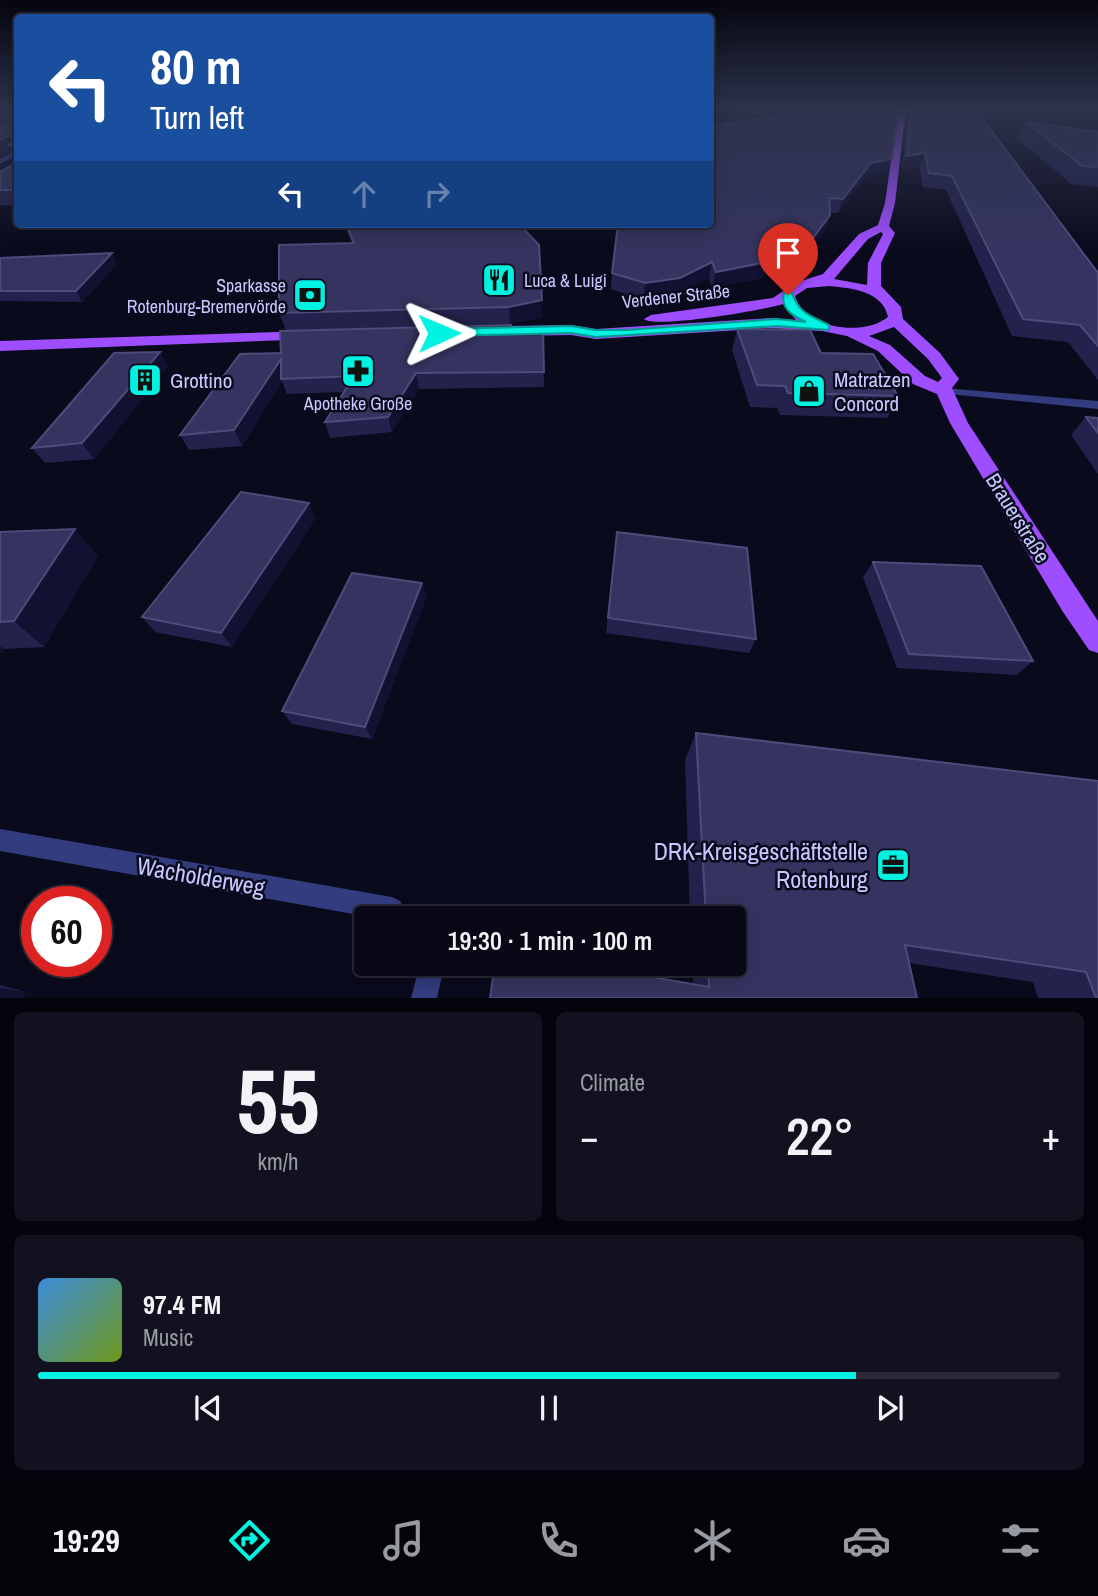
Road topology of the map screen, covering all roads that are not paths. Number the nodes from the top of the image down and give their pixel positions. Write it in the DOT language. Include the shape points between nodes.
graph roads {
  1 [pos="895,157"];
  2 [pos="883,227"];
  3 [pos="814,282"];
  4 [pos="878,294"];
  5 [pos="788,295"];
  6 [pos="895,320"];
  7 [pos="825,327"];
  8 [pos="566,330"];
  9 [pos="488,331"];
  10 [pos="844,331"];
  11 [pos="327,335"];
  12 [pos="0,346"];
  13 [pos="944,390"];
  14 [pos="1098,405"];
  15 [pos="1098,642"];
  16 [pos="0,841"];
  17 [pos="374,906"];
  18 [pos="430,976"];
  19 [pos="424,998"];
  1 -- 2 [label="main road"];
  2 -- 3 [label="main road, Verdener Straße" via="872,229 859,241 833,275"];
  2 -- 4 [label="main road" via="889,233 871,271"];
  3 -- 4 [label="main road" via="849,284"];
  3 -- 5 [label="main road, Verdener Straße" via="798,286"];
  4 -- 6 [label="main road" via="894,307"];
  5 -- 7 [label="main road" via="795,312"];
  5 -- 8 [label="main road, Verdener Straße" via="742,309 590,323"];
  6 -- 10 [label="main road" via="877,331"];
  6 -- 13 [label="main road, Brauerstraße" via="946,368 951,379"];
  7 -- 8 [label="main road, Verdener Straße" via="777,323 627,333"];
  7 -- 10 [label="main road"];
  8 -- 9 [label="main road, Verdener Straße"];
  10 -- 13 [label="main road" via="879,345 915,378"];
  11 -- 12 [label="main road"];
  13 -- 14 [label="street"];
  13 -- 15 [label="main road, Brauerstraße" via="959,423"];
  16 -- 17 [label="street, Wacholderweg"];
  18 -- 19 [label="street"];
}
